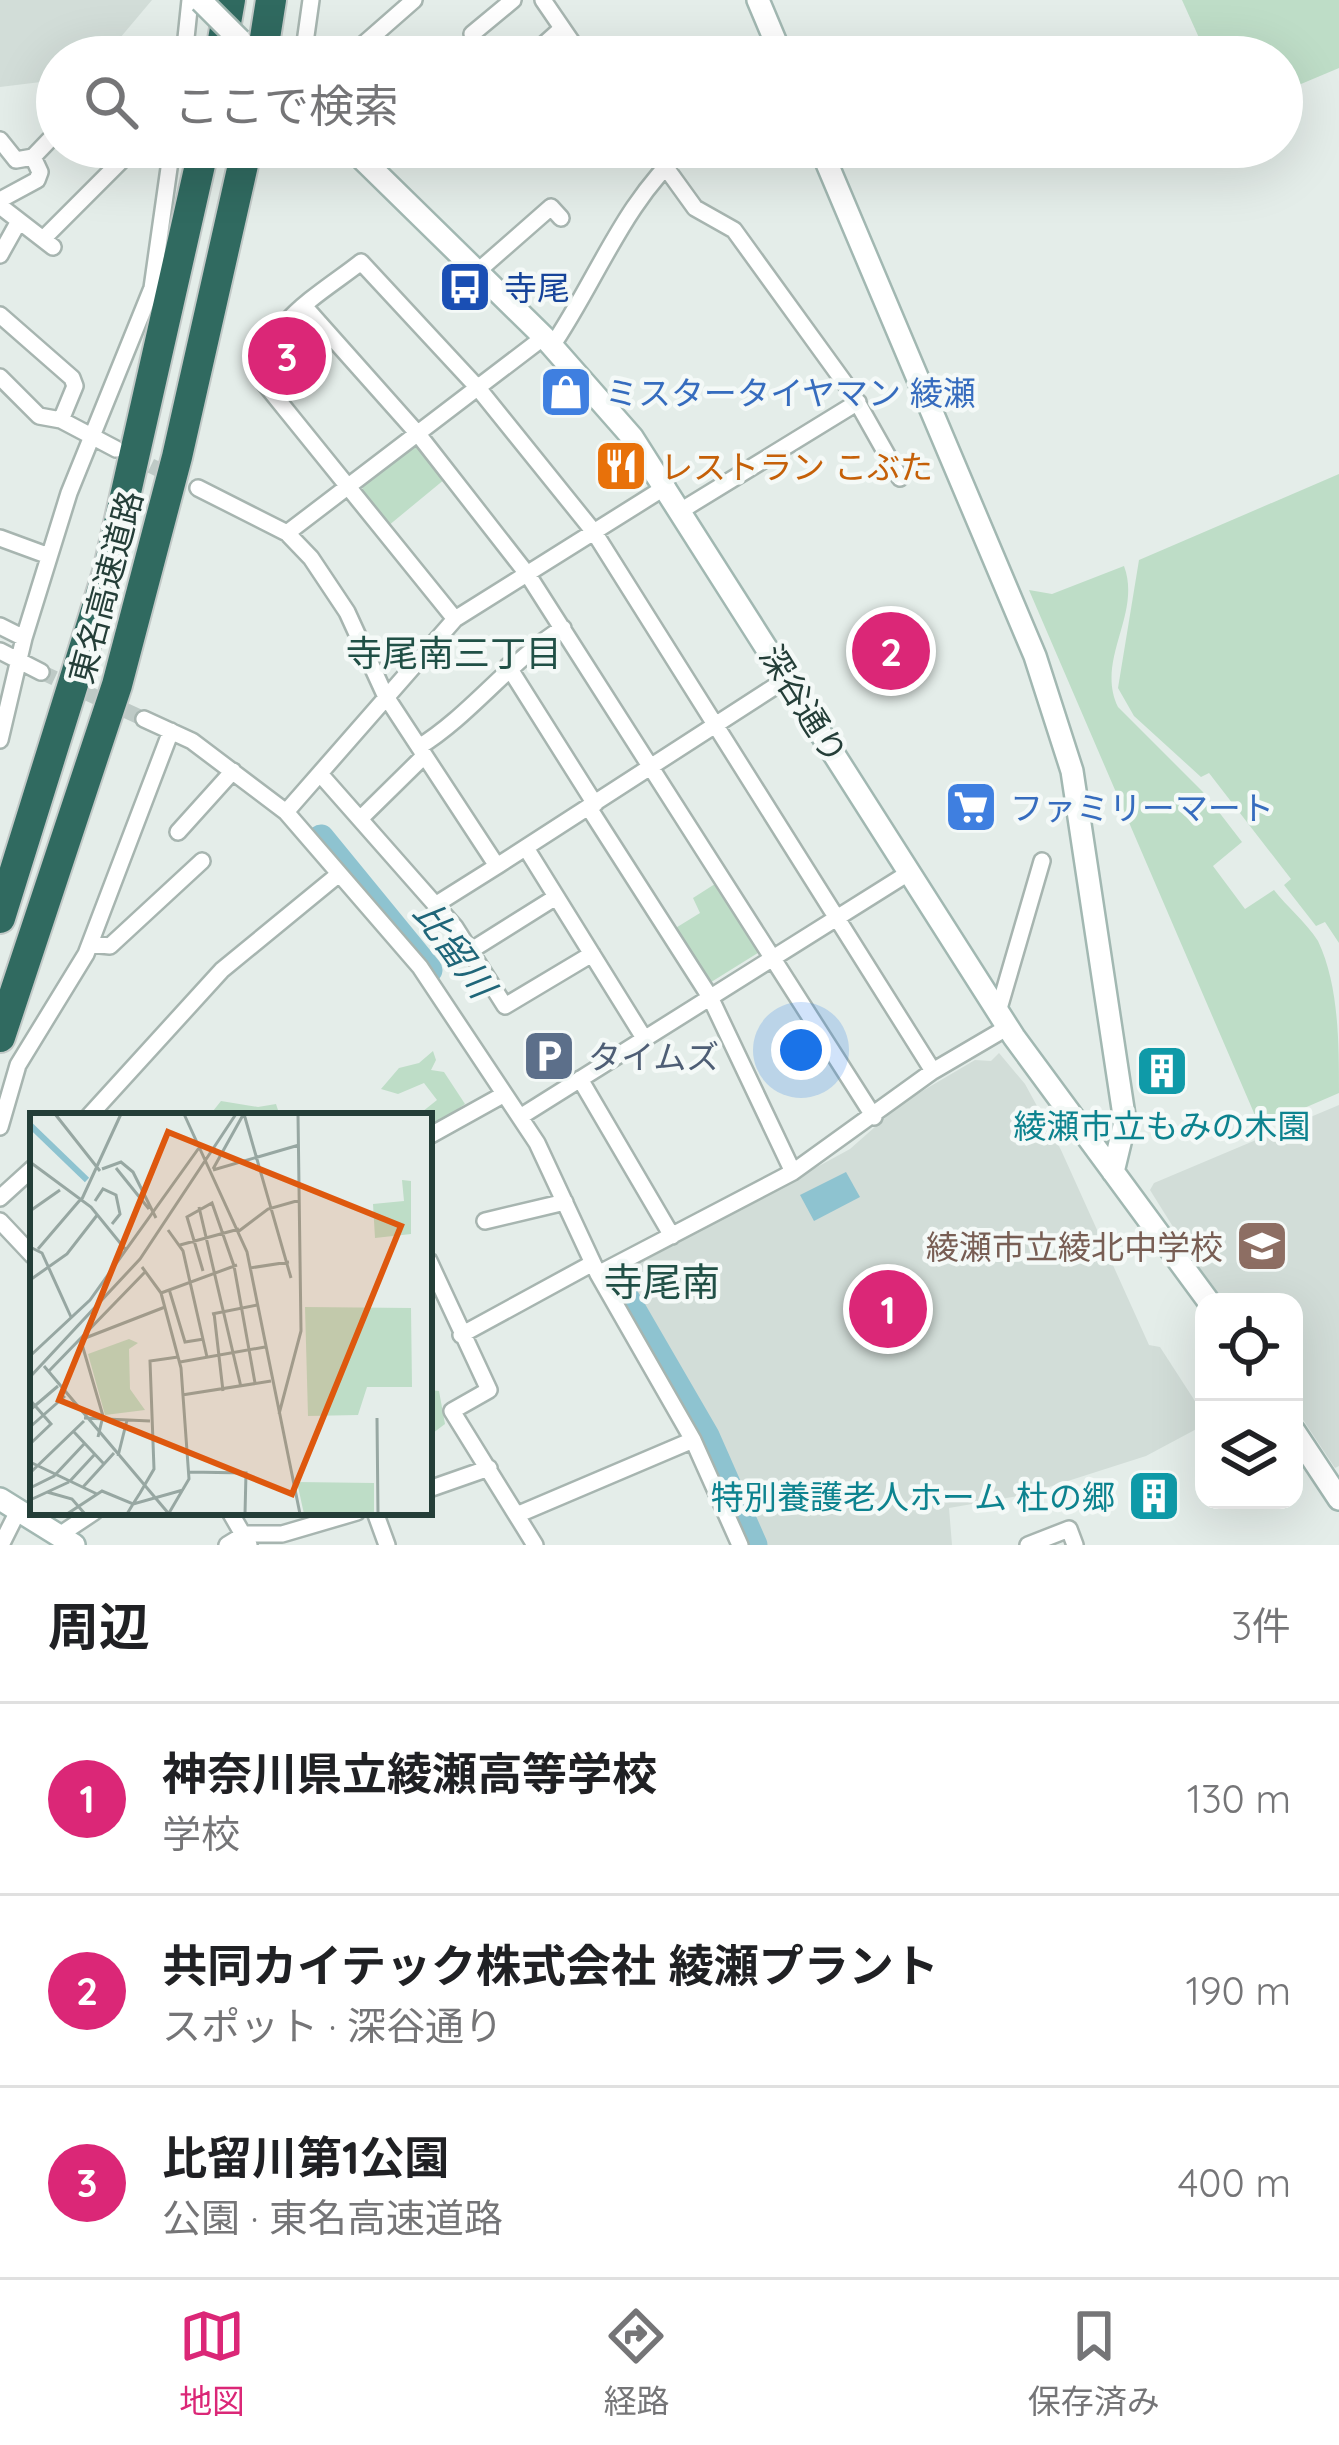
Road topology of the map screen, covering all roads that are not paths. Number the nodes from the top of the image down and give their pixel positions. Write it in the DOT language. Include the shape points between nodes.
graph roads {
  1 [pos="190,0"];
  2 [pos="201,0"];
  3 [pos="230,0"];
  4 [pos="271,0"];
  5 [pos="310,0"];
  6 [pos="414,0"];
  7 [pos="513,0"];
  8 [pos="543,0"];
  9 [pos="758,0"];
  10 [pos="560,30"];
  11 [pos="472,34"];
  12 [pos="186,36"];
  13 [pos="224,36"];
  14 [pos="238,36"];
  15 [pos="264,36"];
  16 [pos="306,36"];
  17 [pos="373,36"];
  18 [pos="553,36"];
  19 [pos="565,36"];
  20 [pos="773,36"];
  21 [pos="0,140"];
  22 [pos="36,154"];
  23 [pos="33,157"];
  24 [pos="36,163"];
  25 [pos="38,168"];
  26 [pos="116,168"];
  27 [pos="169,168"];
  28 [pos="200,168"];
  29 [pos="242,168"];
  30 [pos="372,168"];
  31 [pos="663,168"];
  32 [pos="667,168"];
  33 [pos="829,168"];
  34 [pos="0,203"];
  35 [pos="551,207"];
  36 [pos="20,221"];
  37 [pos="0,255"];
  38 [pos="478,271"];
  39 [pos="304,308"];
  40 [pos="0,315"];
  41 [pos="548,342"];
  42 [pos="0,377"];
  43 [pos="478,388"];
  44 [pos="858,402"];
  45 [pos="61,420"];
  46 [pos="418,434"];
  47 [pos="89,437"];
  48 [pos="116,449"];
  49 [pos="900,478"];
  50 [pos="350,484"];
  51 [pos="667,486"];
  52 [pos="198,488"];
  53 [pos="682,511"];
  54 [pos="594,532"];
  55 [pos="287,533"];
  56 [pos="0,538"];
  57 [pos="49,556"];
  58 [pos="528,575"];
  59 [pos="455,619"];
  60 [pos="0,626"];
  61 [pos="563,628"];
  62 [pos="24,638"];
  63 [pos="0,651"];
  64 [pos="17,663"];
  65 [pos="508,666"];
  66 [pos="41,672"];
  67 [pos="788,678"];
  68 [pos="385,695"];
  69 [pos="144,719"];
  70 [pos="715,724"];
  71 [pos="171,730"];
  72 [pos="0,740"];
  73 [pos="422,752"];
  74 [pos="652,766"];
  75 [pos="232,771"];
  76 [pos="321,775"];
  77 [pos="592,806"];
  78 [pos="286,812"];
  79 [pos="361,818"];
  80 [pos="178,832"];
  81 [pos="526,848"];
  82 [pos="202,861"];
  83 [pos="1042,861"];
  84 [pos="497,866"];
  85 [pos="910,872"];
  86 [pos="339,874"];
  87 [pos="556,896"];
  88 [pos="435,905"];
  89 [pos="0,918"];
  90 [pos="837,918"];
  91 [pos="90,944"];
  92 [pos="470,951"];
  93 [pos="592,954"];
  94 [pos="774,958"];
  95 [pos="710,998"];
  96 [pos="1003,1019"];
  97 [pos="0,1037"];
  98 [pos="644,1038"];
  99 [pos="933,1071"];
  100 [pos="580,1079"];
  101 [pos="501,1096"];
  102 [pos="91,1113"];
  103 [pos="520,1117"];
  104 [pos="874,1117"];
  105 [pos="0,1127"];
  106 [pos="432,1134"];
  107 [pos="30,1171"];
  108 [pos="793,1172"];
  109 [pos="1113,1172"];
  110 [pos="0,1198"];
  111 [pos="565,1202"];
  112 [pos="0,1221"];
  113 [pos="485,1221"];
  114 [pos="672,1236"];
  115 [pos="30,1253"];
  116 [pos="432,1268"];
  117 [pos="596,1268"];
  118 [pos="1202,1293"];
  119 [pos="460,1335"];
  120 [pos="693,1440"];
  121 [pos="1303,1445"];
  122 [pos="489,1468"];
  123 [pos="432,1488"];
  124 [pos="1339,1499"];
  125 [pos="9,1505"];
  126 [pos="519,1514"];
  127 [pos="91,1515"];
  128 [pos="347,1515"];
  129 [pos="376,1515"];
  130 [pos="66,1540"];
  131 [pos="247,1540"];
  132 [pos="2,1545"];
  133 [pos="227,1545"];
  134 [pos="388,1545"];
  135 [pos="535,1545"];
  136 [pos="740,1545"];
  137 [pos="1028,1545"];
  138 [pos="1075,1545"];
  1 -- 12 [label="street"];
  2 -- 14 [label="street, bridge"];
  3 -- 13 [label="highway"];
  4 -- 15 [label="highway"];
  5 -- 16 [label="street"];
  6 -- 17 [label="street"];
  7 -- 11 [label="street"];
  8 -- 10 [label="street"];
  9 -- 20 [label="street"];
  10 -- 18 [label="street"];
  10 -- 19 [label="street"];
  21 -- 23 [label="street" via="16,160"];
  22 -- 23 [label="street"];
  23 -- 24 [label="street"];
  25 -- 34 [label="street" via="37,180"];
  26 -- 36 [label="street" via="48,243"];
  27 -- 47 [label="street" via="152,289"];
  28 -- 89 [label="highway, 東名高速道路" via="108,572"];
  29 -- 97 [label="highway, 東名高速道路" via="117,686"];
  30 -- 38 [label="street, 深谷通り"];
  31 -- 41 [label="street"];
  32 -- 44 [label="street" via="695,208 734,230"];
  33 -- 109 [label="street" via="1059,719 1125,1122"];
  34 -- 36 [label="street"];
  35 -- 38 [label="street"];
  36 -- 37 [label="street"];
  38 -- 41 [label="street, 深谷通り"];
  39 -- 43 [label="street" via="362,262"];
  39 -- 46 [label="street"];
  39 -- 50 [label="street" via="266,351 265,383"];
  40 -- 45 [label="street" via="72,378"];
  41 -- 43 [label="street"];
  41 -- 51 [label="street, 深谷通り"];
  42 -- 45 [label="street" via="39,416"];
  43 -- 46 [label="street"];
  43 -- 54 [label="street"];
  44 -- 49 [label="street"];
  44 -- 53 [label="street"];
  45 -- 47 [label="street"];
  46 -- 50 [label="street"];
  46 -- 58 [label="street"];
  47 -- 48 [label="street"];
  47 -- 57 [label="street"];
  50 -- 55 [label="street"];
  50 -- 59 [label="street"];
  51 -- 53 [label="street, 深谷通り"];
  51 -- 54 [label="street"];
  52 -- 55 [label="street"];
  53 -- 67 [label="street, 深谷通り"];
  54 -- 58 [label="street"];
  54 -- 70 [label="street"];
  55 -- 68 [label="street" via="347,612"];
  56 -- 57 [label="street"];
  57 -- 62 [label="street"];
  58 -- 59 [label="street"];
  58 -- 61 [label="street"];
  59 -- 68 [label="street"];
  60 -- 62 [label="street"];
  61 -- 65 [label="street"];
  61 -- 74 [label="street"];
  62 -- 64 [label="street"];
  63 -- 64 [label="street"];
  64 -- 66 [label="street"];
  64 -- 72 [label="street"];
  65 -- 73 [label="street"];
  65 -- 77 [label="street"];
  67 -- 70 [label="street"];
  67 -- 85 [label="street, 深谷通り"];
  68 -- 73 [label="street"];
  68 -- 76 [label="street"];
  69 -- 71 [label="street"];
  70 -- 74 [label="street"];
  70 -- 90 [label="street"];
  71 -- 75 [label="street"];
  71 -- 91 [label="street"];
  73 -- 79 [label="street"];
  73 -- 84 [label="street"];
  74 -- 77 [label="street"];
  74 -- 94 [label="street"];
  75 -- 78 [label="street"];
  75 -- 80 [label="street"];
  76 -- 78 [label="street"];
  76 -- 79 [label="street"];
  77 -- 81 [label="street"];
  77 -- 95 [label="street"];
  78 -- 86 [label="street"];
  79 -- 88 [label="street"];
  81 -- 84 [label="street"];
  81 -- 87 [label="street"];
  82 -- 91 [label="street" via="110,946"];
  83 -- 96 [label="street"];
  84 -- 88 [label="street"];
  85 -- 90 [label="street"];
  85 -- 96 [label="street, 深谷通り"];
  86 -- 101 [label="street" via="420,967"];
  86 -- 102 [label="street" via="222,970"];
  87 -- 92 [label="street"];
  87 -- 93 [label="street"];
  88 -- 92 [label="street"];
  90 -- 94 [label="street"];
  90 -- 99 [label="street"];
  91 -- 105 [label="street" via="18,1065"];
  92 -- 93 [label="street" via="505,1006"];
  93 -- 98 [label="street"];
  94 -- 95 [label="street"];
  94 -- 104 [label="street"];
  95 -- 98 [label="street"];
  95 -- 108 [label="street"];
  96 -- 99 [label="street"];
  96 -- 109 [label="street, 深谷通り"];
  98 -- 100 [label="street"];
  99 -- 104 [label="street"];
  100 -- 103 [label="street"];
  100 -- 114 [label="street"];
  101 -- 103 [label="street"];
  101 -- 106 [label="street"];
  103 -- 111 [label="street"];
  104 -- 108 [label="street"];
  107 -- 110 [label="street"];
  108 -- 114 [label="street"];
  109 -- 118 [label="street, 深谷通り"];
  111 -- 113 [label="street"];
  111 -- 117 [label="street"];
  112 -- 115 [label="street"];
  114 -- 117 [label="street"];
  116 -- 119 [label="street"];
  117 -- 119 [label="street"];
  117 -- 120 [label="street"];
  119 -- 122 [label="street" via="488,1390 452,1411"];
  120 -- 126 [label="street"];
  120 -- 136 [label="street"];
  121 -- 124 [label="street"];
  122 -- 123 [label="street"];
  122 -- 126 [label="street"];
  125 -- 130 [label="street"];
  125 -- 132 [label="street"];
  126 -- 135 [label="street"];
  127 -- 130 [label="street"];
  128 -- 131 [label="street"];
  129 -- 134 [label="street"];
  131 -- 133 [label="street"];
  137 -- 138 [label="street" via="1069,1529"];
}
